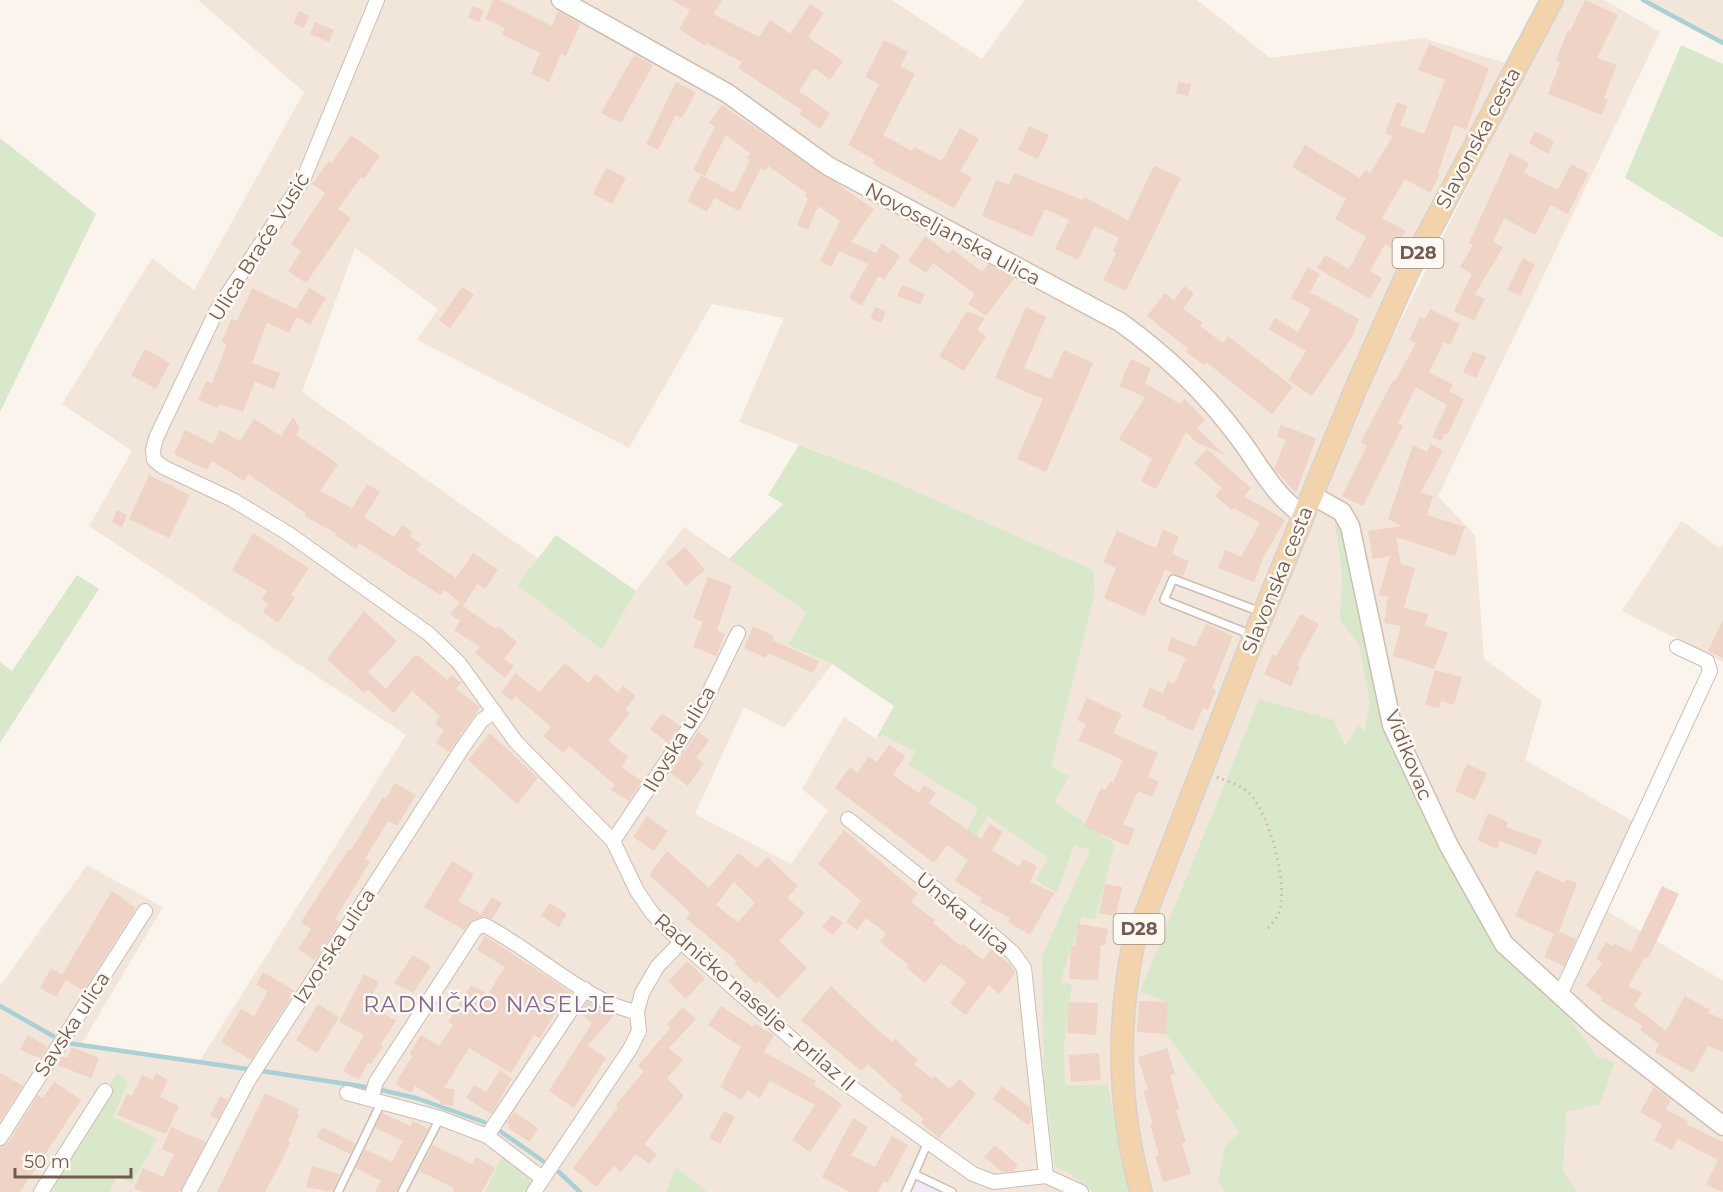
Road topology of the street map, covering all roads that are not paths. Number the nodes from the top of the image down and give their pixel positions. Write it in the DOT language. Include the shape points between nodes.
graph roads {
  1 [pos="377,0"];
  2 [pos="561,0"];
  3 [pos="1552,0"];
  4 [pos="154,460"];
  5 [pos="1307,505"];
  6 [pos="1264,613"];
  7 [pos="738,633"];
  8 [pos="1254,636"];
  9 [pos="1677,647"];
  10 [pos="495,712"];
  11 [pos="848,819"];
  12 [pos="613,841"];
  13 [pos="145,911"];
  14 [pos="681,942"];
  15 [pos="585,989"];
  16 [pos="1560,995"];
  17 [pos="637,1012"];
  18 [pos="105,1091"];
  19 [pos="347,1093"];
  20 [pos="377,1100"];
  21 [pos="440,1118"];
  22 [pos="1723,1126"];
  23 [pos="487,1136"];
  24 [pos="0,1138"];
  25 [pos="928,1142"];
  26 [pos="914,1174"];
  27 [pos="1046,1176"];
  28 [pos="542,1178"];
  29 [pos="41,1192"];
  30 [pos="189,1192"];
  31 [pos="338,1192"];
  32 [pos="402,1192"];
  33 [pos="534,1192"];
  34 [pos="906,1192"];
  35 [pos="952,1192"];
  36 [pos="1081,1192"];
  37 [pos="1141,1192"];
  1 -- 4 [label="street, Ulica Braće Vusić" via="303,180 217,310 156,438"];
  2 -- 5 [label="main road, Novoseljanska ulica" via="727,93 828,166 1120,322 1152,345 1198,389 1237,434 1273,490 1287,504"];
  3 -- 5 [label="main road, Slavonska cesta / D28" via="1408,272"];
  4 -- 10 [label="street, Radničko naselje - prilaz II" via="289,534 423,629 459,663"];
  5 -- 6 [label="main road, Slavonska cesta / D28"];
  5 -- 16 [label="main road, Vidikovac" via="1342,512 1350,526 1392,725 1448,844 1504,944"];
  6 -- 8 [label="main road, Slavonska cesta / D28"];
  6 -- 8 [label="lane" via="1173,579 1164,600"];
  7 -- 12 [label="street, Ilovska ulica" via="699,712"];
  8 -- 37 [label="main road, Slavonska cesta / D28" via="1133,946 1120,1042 1122,1099"];
  9 -- 16 [label="street" via="1707,661 1710,671"];
  10 -- 12 [label="street, Radničko naselje - prilaz II" via="516,742"];
  10 -- 30 [label="street, Izvorska ulica" via="482,720 463,747 248,1081"];
  11 -- 27 [label="street, Unska ulica" via="987,930 1024,968"];
  12 -- 14 [label="street, Radničko naselje - prilaz II" via="652,913"];
  13 -- 24 [label="street, Savska ulica"];
  14 -- 17 [label="street" via="657,967 642,993"];
  14 -- 25 [label="street, Radničko naselje - prilaz II" via="831,1073"];
  15 -- 17 [label="street" via="620,1009"];
  15 -- 20 [label="street" via="507,936 484,925 476,928 376,1082"];
  15 -- 23 [label="street"];
  16 -- 22 [label="main road, Vidikovac"];
  17 -- 28 [label="street" via="639,1031 630,1049"];
  18 -- 29 [label="street"];
  19 -- 20 [label="street"];
  20 -- 21 [label="street"];
  20 -- 31 [label="lane"];
  21 -- 23 [label="street"];
  21 -- 32 [label="lane"];
  23 -- 28 [label="street"];
  25 -- 26 [label="lane"];
  25 -- 27 [label="street, Radničko naselje - prilaz II" via="973,1174 994,1182"];
  26 -- 34 [label="lane"];
  26 -- 35 [label="lane"];
  27 -- 36 [label="street"];
  28 -- 33 [label="street"];
}
